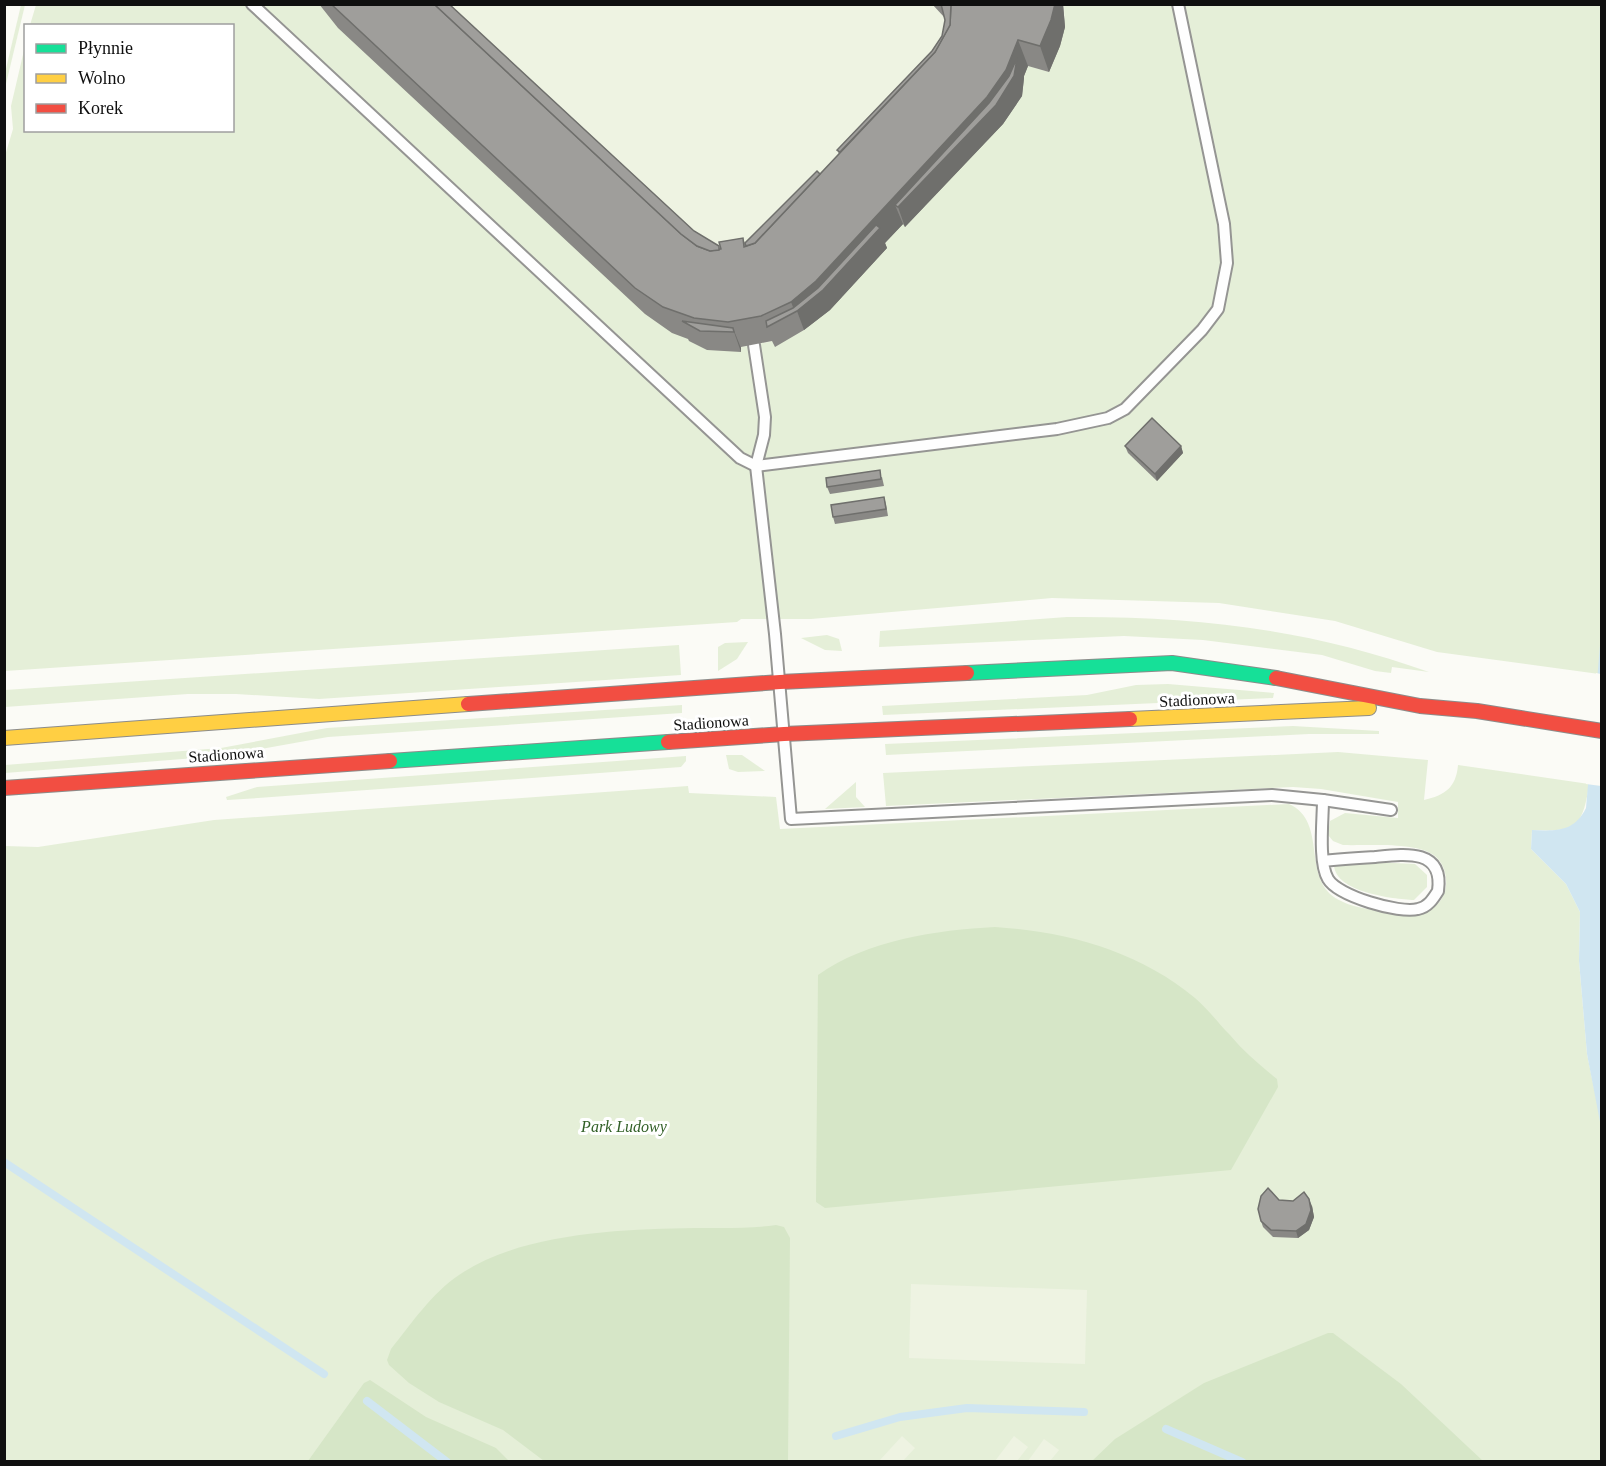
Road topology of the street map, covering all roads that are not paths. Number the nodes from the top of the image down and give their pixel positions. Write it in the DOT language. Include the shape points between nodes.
graph roads {
  1 [pos="252,4"];
  2 [pos="1178,4"];
  3 [pos="754,345"];
  4 [pos="756,466"];
  5 [pos="780,682"];
  6 [pos="1420,706"];
  7 [pos="15,723"];
  8 [pos="102,729"];
  9 [pos="1602,731"];
  10 [pos="784,734"];
  11 [pos="4,738"];
  12 [pos="4,788"];
  13 [pos="1323,800"];
  14 [pos="1391,810"];
  15 [pos="1323,861"];
  1 -- 4 [label="lane" via="740,458"];
  2 -- 4 [label="lane" via="1224,224 1227,263 1218,309 1202,330 1125,409 1108,418 1057,429"];
  3 -- 4 [label="lane" via="765,417"];
  4 -- 5 [label="lane"];
  5 -- 6 [label="street, Stadionowa" via="1172,663 1262,675"];
  5 -- 8 [label="street, Stadionowa"];
  5 -- 10 [label="lane"];
  6 -- 9 [label="street, Stadionowa"];
  6 -- 10 [label="street, Stadionowa"];
  7 -- 8 [label="street, Stadionowa"];
  8 -- 11 [label="street, Stadionowa"];
  10 -- 12 [label="street, Stadionowa"];
  10 -- 13 [label="lane" via="791,819 1272,795"];
  13 -- 14 [label="lane"];
  13 -- 15 [label="lane"];
  15 -- 15 [label="lane" via="1414,855 1431,862 1440,880 1438,891 1427,905 1417,909 1354,898 1329,881"];
}
